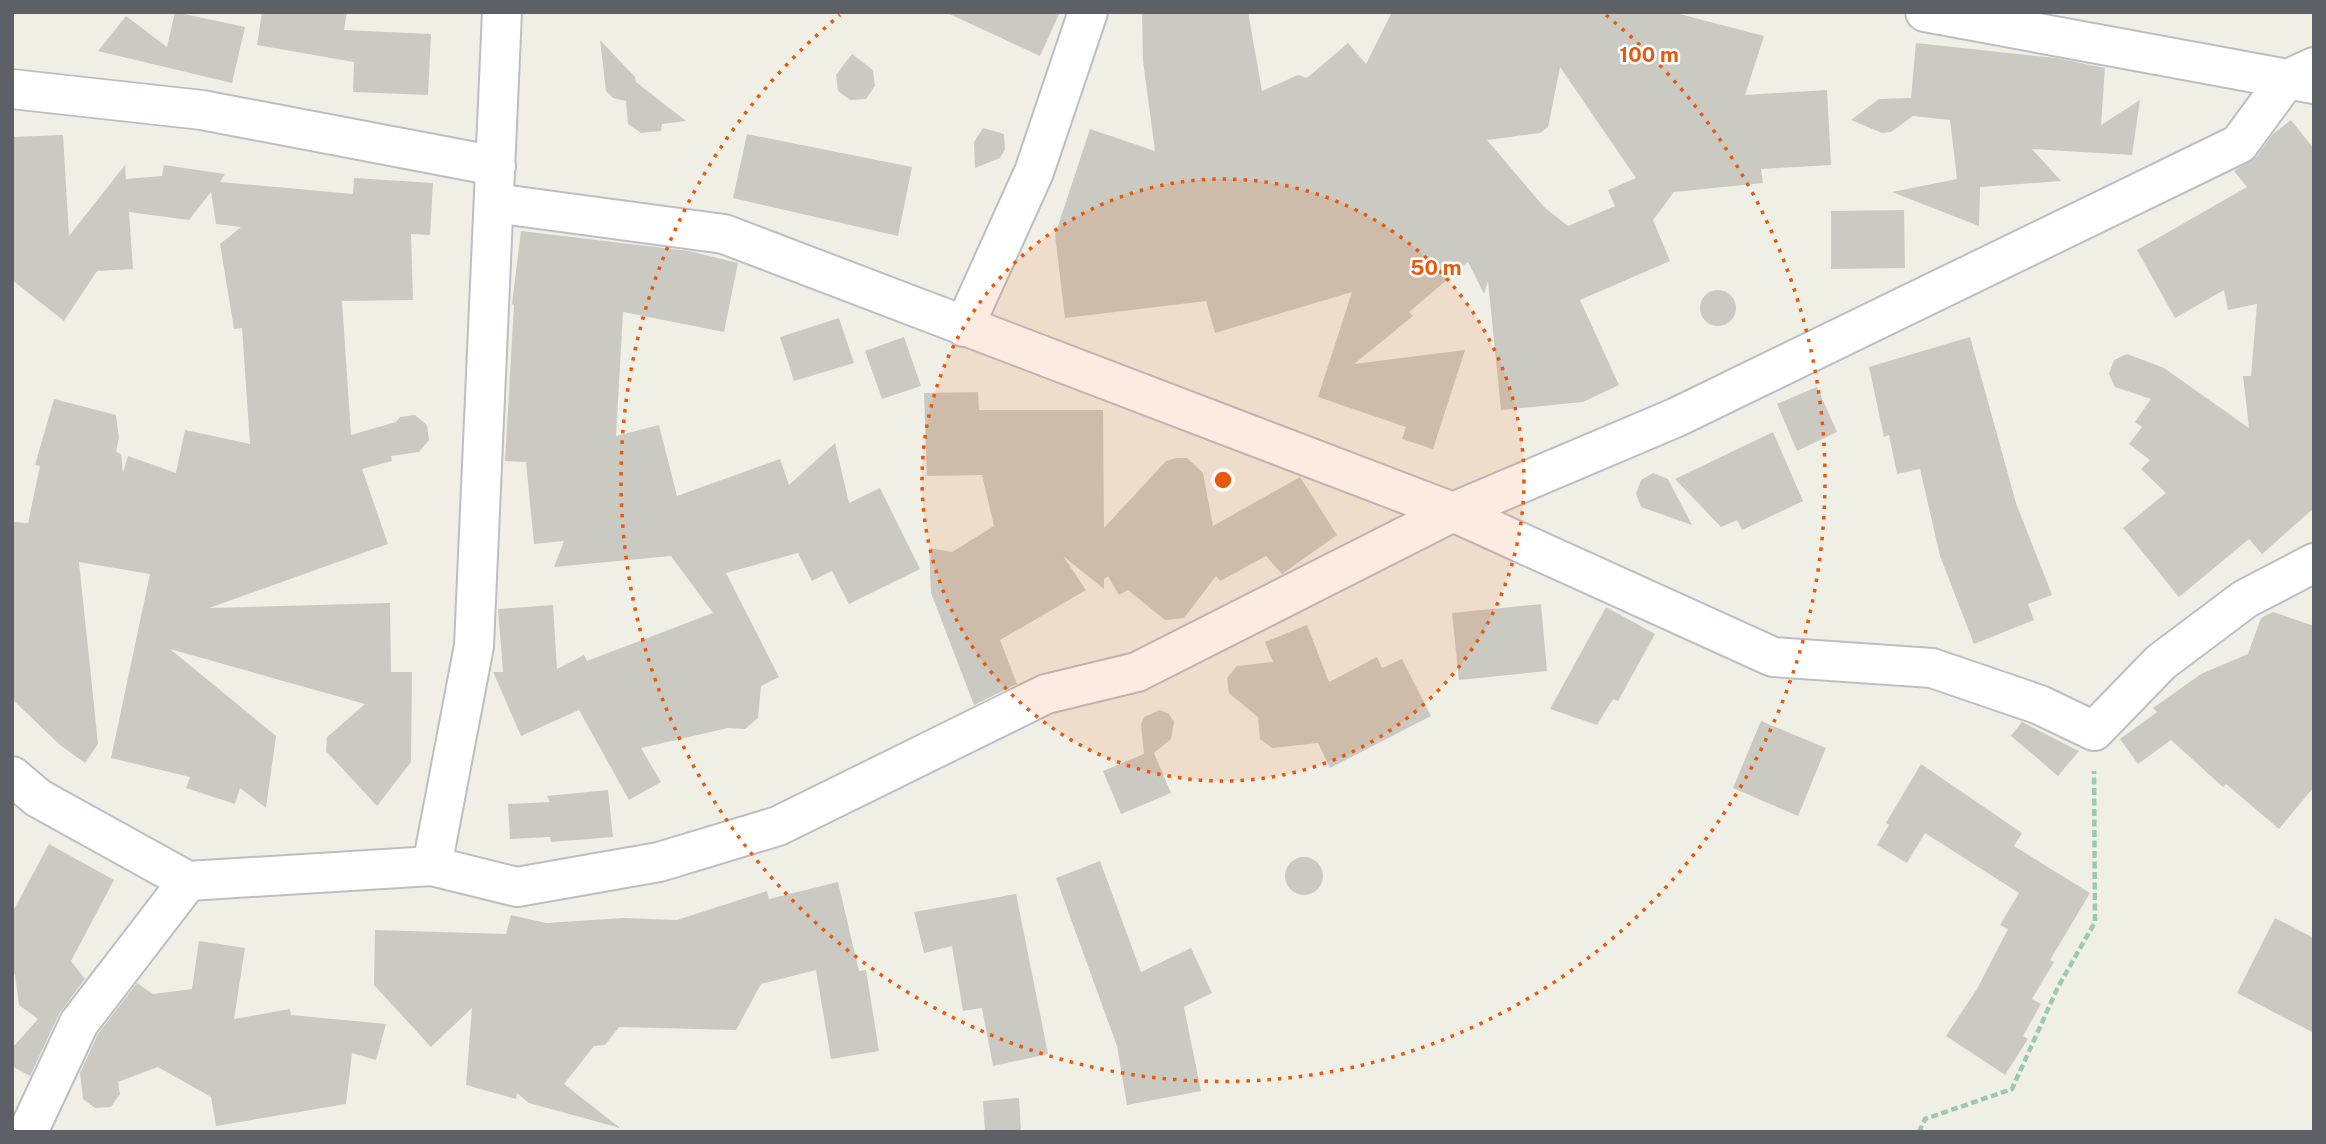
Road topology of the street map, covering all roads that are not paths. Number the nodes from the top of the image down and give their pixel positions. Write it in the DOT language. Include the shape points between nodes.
graph roads {
  1 [pos="502,12"];
  2 [pos="1088,12"];
  3 [pos="1925,12"];
  4 [pos="2304,77"];
  5 [pos="12,89"];
  6 [pos="495,184"];
  7 [pos="964,327"];
  8 [pos="1453,512"];
  9 [pos="2314,563"];
  10 [pos="12,776"];
  11 [pos="432,866"];
  12 [pos="188,881"];
  13 [pos="28,1132"];
  1 -- 6 [label="street"];
  2 -- 7 [label="street" via="1034,172"];
  3 -- 4 [label="street"];
  4 -- 8 [label="street" via="2239,144 1677,417"];
  5 -- 6 [label="street" via="202,110"];
  6 -- 7 [label="street" via="724,234"];
  6 -- 11 [label="street" via="474,646"];
  7 -- 8 [label="street"];
  8 -- 9 [label="street" via="1773,657 1932,668 2040,705 2094,732 2161,662 2245,599"];
  8 -- 11 [label="street" via="1137,672 1046,694 778,826 659,862 517,887"];
  10 -- 12 [label="street" via="38,798"];
  11 -- 12 [label="street"];
  12 -- 13 [label="street" via="79,1023"];
}
